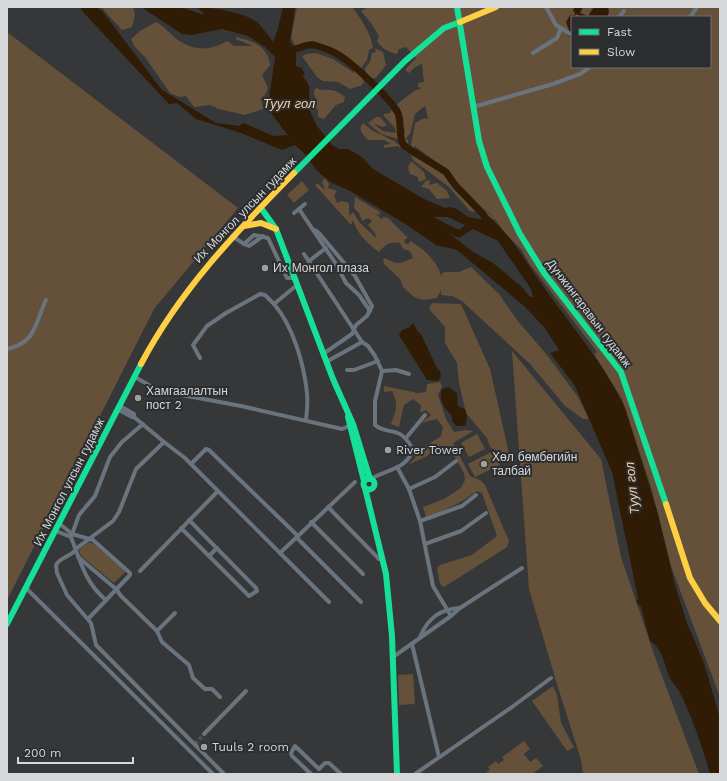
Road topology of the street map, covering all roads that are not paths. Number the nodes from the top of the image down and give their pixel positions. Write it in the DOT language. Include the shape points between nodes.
graph roads {
  1 [pos="457,7"];
  2 [pos="495,7"];
  3 [pos="546,7"];
  4 [pos="697,7"];
  5 [pos="624,11"];
  6 [pos="620,16"];
  7 [pos="691,16"];
  8 [pos="460,22"];
  9 [pos="561,28"];
  10 [pos="571,34"];
  11 [pos="533,53"];
  12 [pos="589,68"];
  13 [pos="473,107"];
  14 [pos="305,204"];
  15 [pos="261,208"];
  16 [pos="299,209"];
  17 [pos="294,213"];
  18 [pos="242,226"];
  19 [pos="276,229"];
  20 [pos="232,236"];
  21 [pos="327,247"];
  22 [pos="304,254"];
  23 [pos="309,261"];
  24 [pos="294,278"];
  25 [pos="297,285"];
  26 [pos="46,300"];
  27 [pos="274,304"];
  28 [pos="370,311"];
  29 [pos="354,329"];
  30 [pos="362,342"];
  31 [pos="7,349"];
  32 [pos="323,354"];
  33 [pos="200,358"];
  34 [pos="378,361"];
  35 [pos="326,362"];
  36 [pos="347,370"];
  37 [pos="382,371"];
  38 [pos="409,374"];
  39 [pos="135,377"];
  40 [pos="120,408"];
  41 [pos="348,415"];
  42 [pos="425,415"];
  43 [pos="306,420"];
  44 [pos="143,424"];
  45 [pos="349,426"];
  46 [pos="406,438"];
  47 [pos="164,442"];
  48 [pos="456,461"];
  49 [pos="191,464"];
  50 [pos="397,467"];
  51 [pos="355,482"];
  52 [pos="369,483"];
  53 [pos="409,489"];
  54 [pos="218,491"];
  55 [pos="476,495"];
  56 [pos="328,507"];
  57 [pos="486,514"];
  58 [pos="189,520"];
  59 [pos="420,521"];
  60 [pos="312,522"];
  61 [pos="60,524"];
  62 [pos="181,528"];
  63 [pos="56,530"];
  64 [pos="71,535"];
  65 [pos="297,537"];
  66 [pos="90,538"];
  67 [pos="425,544"];
  68 [pos="217,548"];
  69 [pos="75,549"];
  70 [pos="280,553"];
  71 [pos="210,556"];
  72 [pos="78,557"];
  73 [pos="379,559"];
  74 [pos="522,568"];
  75 [pos="140,571"];
  76 [pos="364,574"];
  77 [pos="26,588"];
  78 [pos="116,589"];
  79 [pos="106,600"];
  80 [pos="329,602"];
  81 [pos="361,602"];
  82 [pos="460,608"];
  83 [pos="446,609"];
  84 [pos="174,613"];
  85 [pos="451,616"];
  86 [pos="89,618"];
  87 [pos="720,621"];
  88 [pos="7,624"];
  89 [pos="157,631"];
  90 [pos="420,637"];
  91 [pos="412,644"];
  92 [pos="393,656"];
  93 [pos="551,678"];
  94 [pos="246,691"];
  95 [pos="220,697"];
  96 [pos="204,734"];
  97 [pos="195,744"];
  98 [pos="189,750"];
  99 [pos="439,757"];
  100 [pos="319,769"];
  101 [pos="213,774"];
  102 [pos="224,774"];
  103 [pos="312,774"];
  104 [pos="342,774"];
  105 [pos="397,774"];
  106 [pos="415,774"];
  1 -- 8 [label="main road"];
  2 -- 8 [label="main road, Их Монгол улсын гудамж"];
  3 -- 9 [label="street" via="554,22"];
  4 -- 7 [label="street"];
  5 -- 6 [label="street"];
  8 -- 13 [label="main road, Дүнжингаравын гудамж"];
  8 -- 15 [label="main road, Их Монгол улсын гудамж" via="444,28 405,61"];
  9 -- 10 [label="street"];
  9 -- 11 [label="street" via="556,39"];
  12 -- 13 [label="street" via="553,84"];
  13 -- 87 [label="main road, Дүнжингаравын гудамж" via="485,160 520,234 554,288 622,374 690,578 701,598"];
  14 -- 16 [label="street"];
  15 -- 18 [label="main road, Их Монгол улсын гудамж"];
  15 -- 19 [label="main road"];
  16 -- 17 [label="street"];
  16 -- 21 [label="street"];
  18 -- 19 [label="main road" via="258,222"];
  18 -- 20 [label="main road, Их Монгол улсын гудамж"];
  19 -- 24 [label="main road"];
  20 -- 24 [label="street" via="249,246 263,236 270,240 288,279"];
  20 -- 39 [label="main road, Их Монгол улсын гудамж" via="175,307"];
  21 -- 23 [label="street"];
  21 -- 28 [label="street" via="346,283 359,295"];
  21 -- 28 [label="street" via="355,276 372,305"];
  22 -- 23 [label="street"];
  23 -- 29 [label="street"];
  24 -- 25 [label="main road"];
  25 -- 27 [label="street"];
  25 -- 32 [label="main road"];
  26 -- 31 [label="street" via="35,330 28,340 18,347"];
  27 -- 33 [label="street" via="265,295 260,294 207,326 192,346"];
  27 -- 43 [label="street" via="282,313 298,352 308,394"];
  28 -- 29 [label="street"];
  29 -- 30 [label="street"];
  29 -- 32 [label="street" via="352,334"];
  30 -- 34 [label="street" via="368,346"];
  30 -- 35 [label="street"];
  32 -- 35 [label="main road"];
  34 -- 36 [label="street"];
  34 -- 37 [label="street"];
  35 -- 41 [label="main road"];
  37 -- 38 [label="street" via="396,370"];
  37 -- 46 [label="street" via="375,401 375,425 378,428 395,431"];
  39 -- 40 [label="main road, Их Монгол улсын гудамж"];
  39 -- 43 [label="street" via="166,392"];
  40 -- 44 [label="street"];
  40 -- 61 [label="main road, Их Монгол улсын гудамж"];
  41 -- 45 [label="main road"];
  41 -- 52 [label="main road" via="356,431"];
  42 -- 46 [label="street"];
  43 -- 45 [label="street" via="342,429"];
  44 -- 47 [label="street"];
  44 -- 64 [label="street" via="122,442 110,457 98,489 89,505 79,515"];
  45 -- 52 [label="main road"];
  46 -- 50 [label="street" via="412,448 411,455"];
  47 -- 49 [label="street"];
  47 -- 66 [label="street" via="136,469 113,521"];
  48 -- 53 [label="street" via="435,477"];
  49 -- 54 [label="street"];
  49 -- 65 [label="street" via="206,449 209,450"];
  50 -- 52 [label="street" via="378,475"];
  50 -- 53 [label="street"];
  51 -- 56 [label="street"];
  52 -- 92 [label="main road" via="367,501 386,574"];
  53 -- 59 [label="street"];
  54 -- 58 [label="street"];
  54 -- 70 [label="street"];
  55 -- 59 [label="street" via="462,506"];
  56 -- 60 [label="street"];
  56 -- 73 [label="street"];
  57 -- 67 [label="street" via="461,531"];
  58 -- 62 [label="street"];
  58 -- 68 [label="street"];
  59 -- 67 [label="street"];
  60 -- 65 [label="street"];
  60 -- 76 [label="street"];
  61 -- 63 [label="main road, Их Монгол улсын гудамж"];
  61 -- 64 [label="street"];
  62 -- 71 [label="street"];
  62 -- 75 [label="street"];
  63 -- 64 [label="street"];
  63 -- 77 [label="main road, Их Монгол улсын гудамж"];
  64 -- 66 [label="street"];
  64 -- 69 [label="street"];
  65 -- 70 [label="street"];
  65 -- 81 [label="street"];
  66 -- 69 [label="street"];
  66 -- 78 [label="street" via="129,571 130,575"];
  67 -- 83 [label="street" via="433,586"];
  68 -- 71 [label="street"];
  68 -- 71 [label="street" via="257,592 249,596"];
  69 -- 72 [label="street"];
  69 -- 86 [label="street" via="73,554 60,560 56,566 67,595"];
  70 -- 80 [label="street"];
  72 -- 78 [label="street"];
  72 -- 79 [label="street" via="80,566 90,582"];
  74 -- 82 [label="street"];
  77 -- 88 [label="main road, Их Монгол улсын гудамж"];
  77 -- 98 [label="street"];
  78 -- 79 [label="street"];
  78 -- 89 [label="street"];
  79 -- 86 [label="street"];
  82 -- 83 [label="street"];
  82 -- 85 [label="street"];
  83 -- 85 [label="street"];
  83 -- 90 [label="street" via="432,619"];
  84 -- 89 [label="street"];
  85 -- 90 [label="street"];
  86 -- 97 [label="street" via="96,645"];
  89 -- 95 [label="street" via="162,642 189,665 193,678 205,689 212,689"];
  90 -- 91 [label="street"];
  91 -- 92 [label="street"];
  91 -- 99 [label="street"];
  92 -- 105 [label="main road"];
  93 -- 99 [label="street"];
  94 -- 96 [label="street"];
  97 -- 98 [label="street"];
  97 -- 102 [label="street"];
  98 -- 101 [label="street"];
  99 -- 106 [label="street"];
  100 -- 103 [label="street"];
  100 -- 103 [label="street" via="295,746 290,754"];
  100 -- 104 [label="street" via="325,763 329,763"];
}
